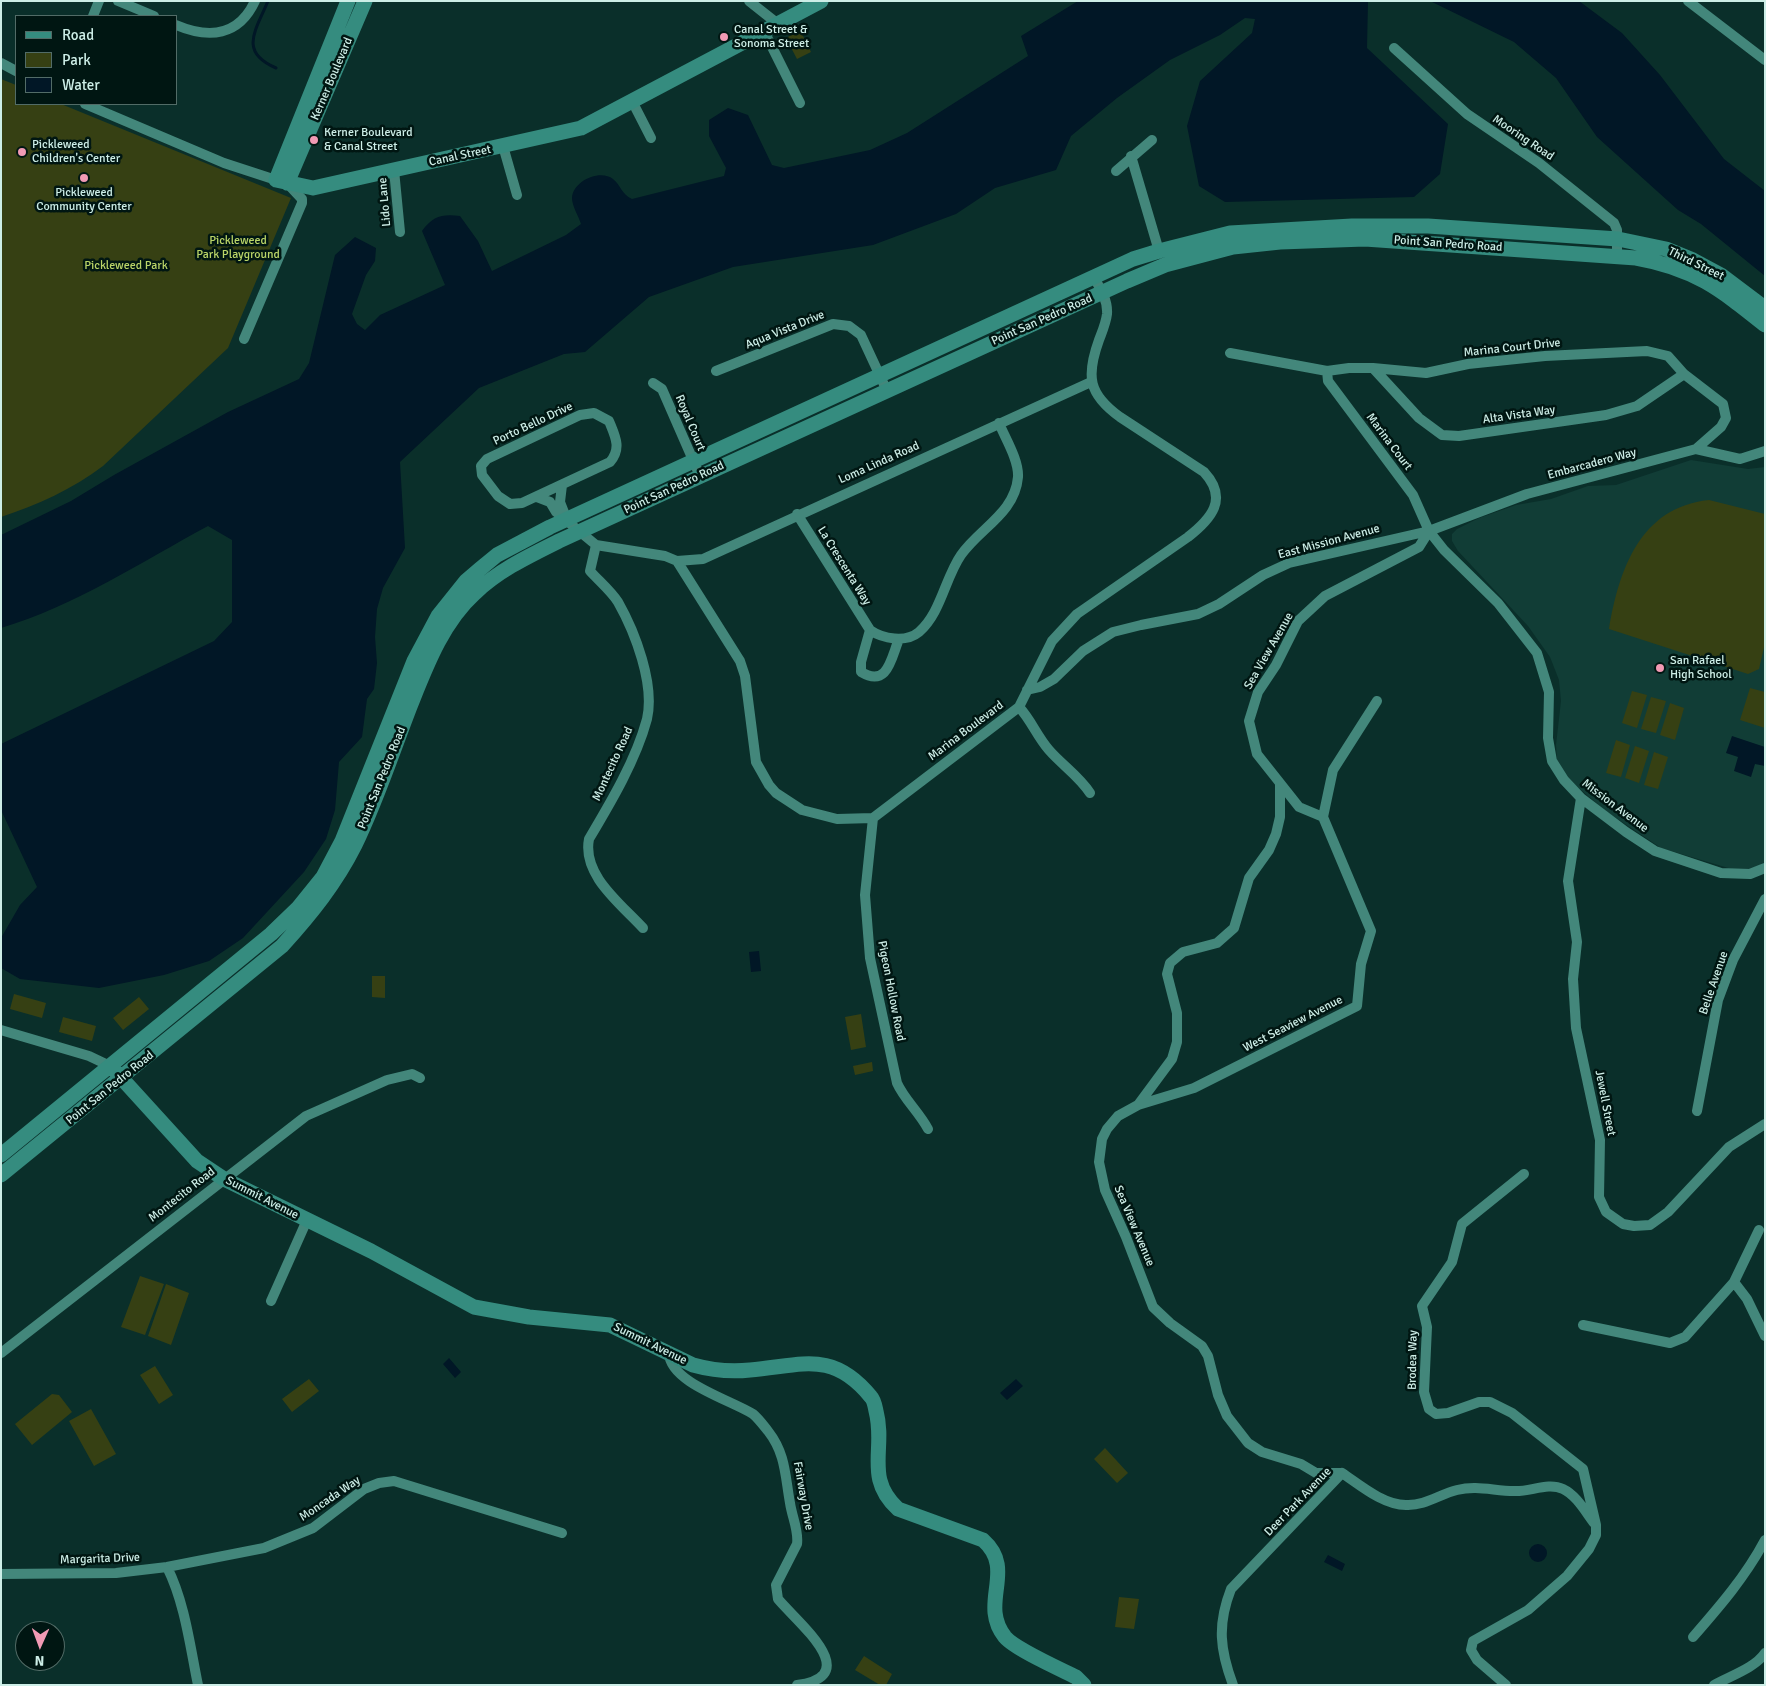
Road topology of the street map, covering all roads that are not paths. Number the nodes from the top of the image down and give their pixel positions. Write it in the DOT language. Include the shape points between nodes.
graph roads {
  1 [pos="98,1"];
  2 [pos="118,1"];
  3 [pos="255,1"];
  4 [pos="348,1"];
  5 [pos="365,1"];
  6 [pos="749,1"];
  7 [pos="821,1"];
  8 [pos="1688,1"];
  9 [pos="92,15"];
  10 [pos="152,15"];
  11 [pos="778,24"];
  12 [pos="178,27"];
  13 [pos="764,31"];
  14 [pos="1394,48"];
  15 [pos="1765,60"];
  16 [pos="1,63"];
  17 [pos="15,70"];
  18 [pos="632,102"];
  19 [pos="800,103"];
  20 [pos="87,105"];
  21 [pos="651,138"];
  22 [pos="1152,140"];
  23 [pos="504,146"];
  24 [pos="1131,156"];
  25 [pos="394,170"];
  26 [pos="1116,171"];
  27 [pos="282,182"];
  28 [pos="516,195"];
  29 [pos="400,232"];
  30 [pos="1618,239"];
  31 [pos="1159,250"];
  32 [pos="1617,256"];
  33 [pos="1094,278"];
  34 [pos="1103,292"];
  35 [pos="1765,308"];
  36 [pos="1765,325"];
  37 [pos="244,339"];
  38 [pos="1230,353"];
  39 [pos="1372,368"];
  40 [pos="716,371"];
  41 [pos="1326,371"];
  42 [pos="1684,374"];
  43 [pos="880,376"];
  44 [pos="1091,382"];
  45 [pos="653,383"];
  46 [pos="887,391"];
  47 [pos="999,423"];
  48 [pos="1696,448"];
  49 [pos="1765,451"];
  50 [pos="693,462"];
  51 [pos="700,476"];
  52 [pos="562,485"];
  53 [pos="537,497"];
  54 [pos="797,514"];
  55 [pos="567,520"];
  56 [pos="1429,530"];
  57 [pos="579,532"];
  58 [pos="596,545"];
  59 [pos="677,561"];
  60 [pos="870,630"];
  61 [pos="899,639"];
  62 [pos="1027,690"];
  63 [pos="1377,700"];
  64 [pos="1019,707"];
  65 [pos="1280,784"];
  66 [pos="1090,793"];
  67 [pos="1580,798"];
  68 [pos="1323,817"];
  69 [pos="873,818"];
  70 [pos="1765,868"];
  71 [pos="1765,899"];
  72 [pos="642,928"];
  73 [pos="1,1030"];
  74 [pos="110,1066"];
  75 [pos="122,1078"];
  76 [pos="420,1078"];
  77 [pos="1138,1105"];
  78 [pos="1697,1110"];
  79 [pos="1765,1124"];
  80 [pos="928,1129"];
  81 [pos="1,1155"];
  82 [pos="1524,1174"];
  83 [pos="1,1175"];
  84 [pos="224,1178"];
  85 [pos="307,1220"];
  86 [pos="1759,1230"];
  87 [pos="1734,1282"];
  88 [pos="271,1301"];
  89 [pos="1583,1325"];
  90 [pos="1765,1336"];
  91 [pos="1,1353"];
  92 [pos="669,1354"];
  93 [pos="1342,1473"];
  94 [pos="1596,1526"];
  95 [pos="562,1533"];
  96 [pos="1765,1540"];
  97 [pos="167,1567"];
  98 [pos="1,1574"];
  99 [pos="1693,1637"];
  100 [pos="1765,1653"];
  101 [pos="198,1685"];
  102 [pos="797,1685"];
  103 [pos="1084,1685"];
  104 [pos="1233,1685"];
  105 [pos="1506,1685"];
  106 [pos="1714,1685"];
  1 -- 9 [label="street"];
  2 -- 10 [label="street"];
  3 -- 12 [label="street" via="250,12 236,26 220,32 194,33"];
  4 -- 27 [label="main road, Kerner Boulevard"];
  5 -- 27 [label="main road, Kerner Boulevard"];
  6 -- 11 [label="street"];
  7 -- 11 [label="main road, Canal Street"];
  8 -- 15 [label="street"];
  11 -- 13 [label="main road, Canal Street"];
  13 -- 18 [label="main road, Canal Street"];
  13 -- 19 [label="street"];
  14 -- 30 [label="street, Mooring Road" via="1467,114 1539,163 1609,218 1618,230"];
  16 -- 17 [label="street"];
  18 -- 21 [label="street"];
  18 -- 23 [label="main road, Canal Street" via="581,128"];
  20 -- 27 [label="street, Canal Street" via="224,163"];
  22 -- 24 [label="street"];
  23 -- 25 [label="main road, Canal Street"];
  23 -- 28 [label="street"];
  24 -- 26 [label="street"];
  24 -- 31 [label="street"];
  25 -- 27 [label="main road, Canal Street" via="313,188"];
  25 -- 29 [label="street, Lido Lane"];
  27 -- 37 [label="street" via="302,203"];
  30 -- 31 [label="main road, Point San Pedro Road" via="1428,226 1352,226 1230,233"];
  30 -- 32 [label="street, Mooring Road"];
  30 -- 35 [label="main road, Third Street" via="1666,249 1694,260 1721,275"];
  31 -- 33 [label="main road, Point San Pedro Road"];
  32 -- 34 [label="main road, Point San Pedro Road" via="1365,239 1280,242 1233,247 1165,265"];
  32 -- 36 [label="main road, Third Street" via="1662,262 1684,271 1713,285"];
  33 -- 34 [label="street"];
  33 -- 43 [label="main road, Point San Pedro Road"];
  34 -- 44 [label="street" via="1107,314 1094,355"];
  34 -- 46 [label="main road, Point San Pedro Road"];
  38 -- 41 [label="street, Marina Court Drive"];
  39 -- 41 [label="street, Marina Court Drive"];
  39 -- 42 [label="street, Marina Court Drive" via="1426,373 1468,364 1545,356 1647,351 1668,356"];
  39 -- 42 [label="street, Alta Vista Way" via="1420,418 1442,435 1459,436 1606,415 1637,406"];
  40 -- 43 [label="street, Aqua Vista Drive" via="834,324 849,326 861,335"];
  41 -- 56 [label="street, Marina Court" via="1328,381 1413,495"];
  42 -- 48 [label="street, Marina Court Drive" via="1723,404 1726,418 1721,427"];
  43 -- 46 [label="street, Aqua Vista Drive"];
  43 -- 50 [label="main road, Point San Pedro Road"];
  44 -- 47 [label="street, Loma Linda Road"];
  44 -- 62 [label="street, Marina Boulevard" via="1107,408 1204,472 1212,481 1216,502 1212,514 1202,525 1077,614 1052,641"];
  45 -- 50 [label="street, Royal Court" via="662,389"];
  46 -- 51 [label="main road, Point San Pedro Road"];
  47 -- 54 [label="street, Loma Linda Road"];
  47 -- 61 [label="street" via="1018,475 1014,494 1005,511 961,555 929,621 918,633"];
  48 -- 49 [label="street, Embarcadero Way" via="1740,459"];
  48 -- 56 [label="street, Embarcadero Way" via="1527,494"];
  50 -- 51 [label="street, Royal Court"];
  50 -- 55 [label="main road, Point San Pedro Road"];
  51 -- 57 [label="main road, Point San Pedro Road"];
  52 -- 53 [label="street, Porto Bello Drive"];
  52 -- 53 [label="street, Porto Bello Drive" via="610,462 616,454 617,443 609,421 604,417 594,413 580,415 487,459 481,466 482,475 498,496 510,504"];
  52 -- 55 [label="street" via="560,502"];
  53 -- 55 [label="street" via="550,502 556,512"];
  54 -- 59 [label="street, Loma Linda Road" via="703,558"];
  54 -- 60 [label="street, La Crescenta Way"];
  55 -- 57 [label="street"];
  55 -- 74 [label="main road, Point San Pedro Road" via="498,555 466,581 438,616 414,661 342,841 323,877 298,908 271,934"];
  56 -- 62 [label="street, East Mission Avenue" via="1289,563 1198,614 1113,632 1083,651 1054,679"];
  56 -- 65 [label="street, Sea View Avenue" via="1419,547 1325,596 1298,621 1258,692 1249,721 1257,754"];
  56 -- 67 [label="street, Mission Avenue" via="1444,550 1498,602 1536,653 1549,692 1548,738 1552,761"];
  57 -- 58 [label="street"];
  57 -- 75 [label="main road, Point San Pedro Road" via="496,576 461,608 428,661 356,843 336,880 282,946"];
  58 -- 59 [label="street" via="665,556"];
  58 -- 72 [label="street, Montecito Road" via="590,571 618,601 649,685 647,718 604,814 589,839 586,852 595,876"];
  59 -- 69 [label="street" via="740,661 745,676 756,762 769,785 802,810 837,819"];
  60 -- 61 [label="street" via="878,636"];
  60 -- 61 [label="street" via="860,662 862,672 871,678 885,674"];
  62 -- 64 [label="street, Marina Boulevard"];
  63 -- 68 [label="street" via="1333,770"];
  64 -- 66 [label="street" via="1049,750 1084,783"];
  64 -- 69 [label="street, Marina Boulevard"];
  65 -- 68 [label="street, Sea View Avenue" via="1300,807"];
  65 -- 77 [label="street, Sea View Avenue" via="1280,817 1276,834 1269,850 1248,878 1234,928 1217,943 1183,952 1170,963 1167,974 1177,1013 1178,1042 1167,1069"];
  67 -- 70 [label="street, Mission Avenue" via="1655,851 1722,872 1750,874"];
  67 -- 79 [label="street, Jewell Street" via="1568,881 1576,942 1573,979 1576,1028 1600,1140 1599,1197 1606,1212 1623,1224 1650,1225 1668,1212 1729,1147"];
  68 -- 77 [label="street, West Seaview Avenue" via="1371,931 1361,964 1357,1006 1194,1088"];
  69 -- 80 [label="street, Pigeon Hollow Road" via="865,895 870,958 897,1083"];
  71 -- 78 [label="street, Belle Avenue" via="1718,1000"];
  73 -- 74 [label="street, Summit Avenue" via="88,1056"];
  74 -- 75 [label="main road, Summit Avenue"];
  74 -- 81 [label="main road, Point San Pedro Road"];
  75 -- 83 [label="main road, Point San Pedro Road"];
  75 -- 84 [label="main road, Summit Avenue" via="197,1161"];
  76 -- 84 [label="street, Montecito Road" via="412,1074 387,1080 323,1107 306,1116"];
  77 -- 93 [label="street, Sea View Avenue" via="1118,1116 1107,1129 1102,1139 1099,1162 1105,1190 1153,1307 1202,1346 1227,1416 1248,1443 1262,1452 1301,1464 1316,1473"];
  82 -- 94 [label="street, Brodea Way" via="1462,1224 1452,1262 1422,1306 1427,1327 1424,1392 1429,1409 1436,1414 1479,1402 1490,1402 1512,1413 1583,1469"];
  84 -- 85 [label="main road, Summit Avenue"];
  84 -- 91 [label="street, Montecito Road"];
  85 -- 88 [label="street"];
  85 -- 92 [label="main road, Summit Avenue" via="474,1307 529,1318 610,1325"];
  86 -- 87 [label="street"];
  87 -- 89 [label="street" via="1685,1337 1670,1343"];
  87 -- 90 [label="street" via="1747,1299"];
  92 -- 102 [label="street, Fairway Drive" via="670,1361 682,1375 754,1415 782,1454 798,1538 776,1585 776,1592 778,1599 823,1649 828,1660 828,1670 824,1675 810,1683"];
  92 -- 103 [label="main road, Summit Avenue" via="707,1368 748,1370 817,1363 854,1379 873,1398 880,1426 877,1476 882,1492 898,1510 982,1540 990,1546 998,1563 995,1622 1006,1638 1076,1677"];
  93 -- 94 [label="street, Deer Park Avenue" via="1395,1504 1407,1505 1424,1503 1468,1487 1515,1491 1550,1486 1561,1488 1571,1494"];
  93 -- 104 [label="street, Deer Park Avenue" via="1231,1589 1220,1645"];
  94 -- 105 [label="street" via="1596,1535 1589,1549 1567,1576 1528,1610 1473,1641 1471,1650 1477,1660"];
  95 -- 97 [label="street, Moncada Way" via="394,1481 364,1489 313,1528 264,1548"];
  96 -- 99 [label="street" via="1730,1595"];
  97 -- 98 [label="street, Margarita Drive" via="116,1573"];
  97 -- 101 [label="street" via="174,1580 187,1628"];
  100 -- 106 [label="street" via="1746,1668"];
}
